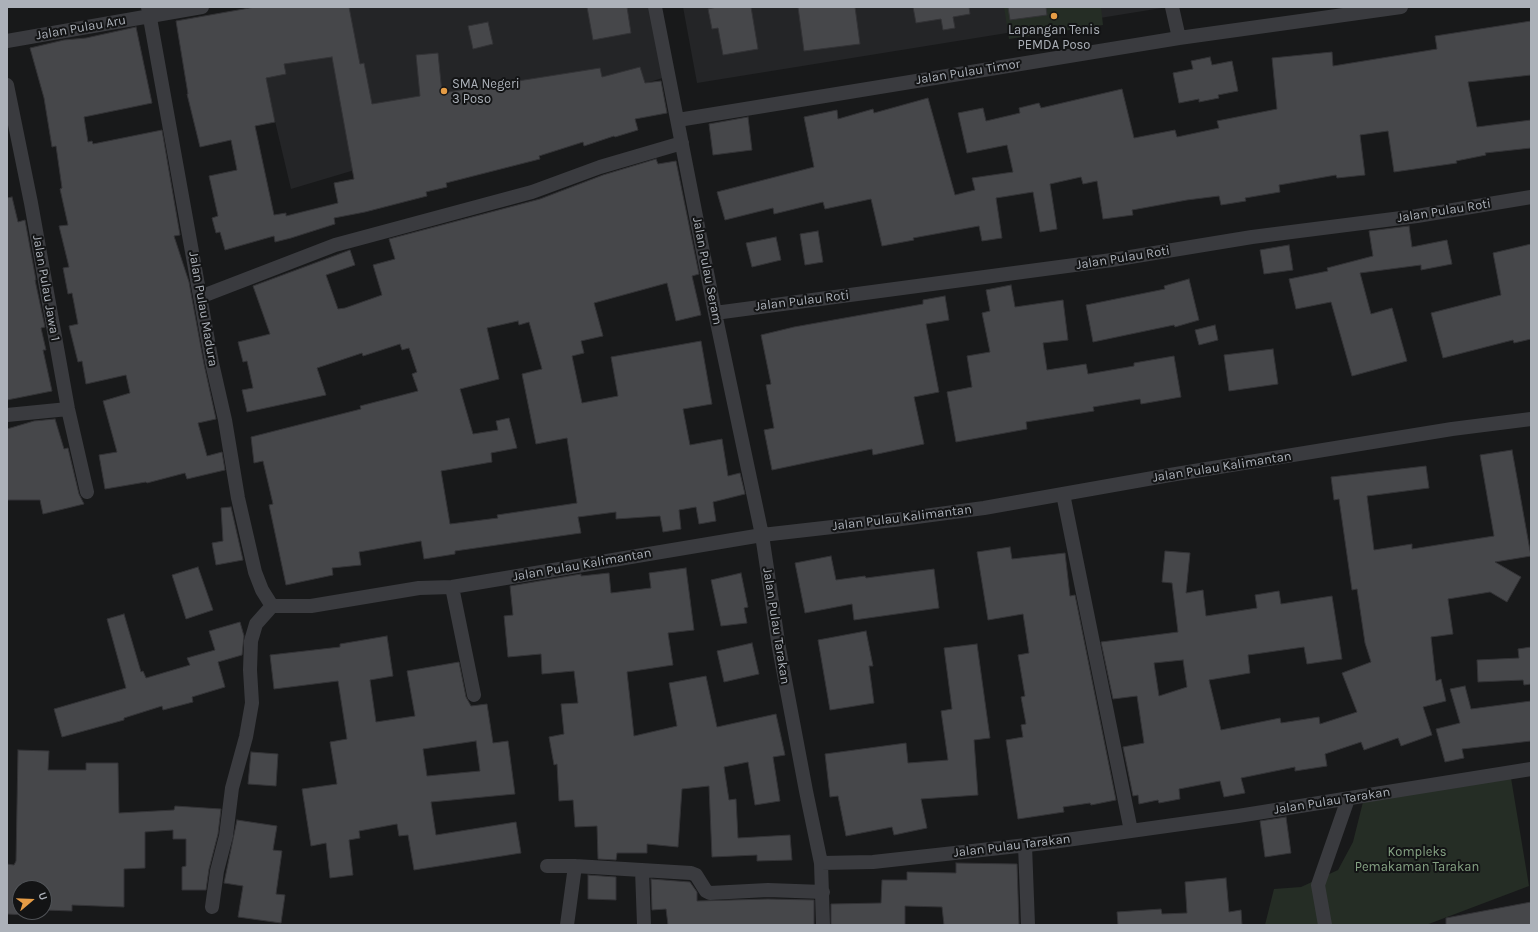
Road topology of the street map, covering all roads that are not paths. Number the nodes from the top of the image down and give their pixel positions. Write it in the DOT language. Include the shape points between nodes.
graph roads {
  1 [pos="202,7"];
  2 [pos="655,7"];
  3 [pos="1172,7"];
  4 [pos="1399,7"];
  5 [pos="148,11"];
  6 [pos="1179,38"];
  7 [pos="7,41"];
  8 [pos="7,84"];
  9 [pos="678,120"];
  10 [pos="682,143"];
  11 [pos="1531,197"];
  12 [pos="200,297"];
  13 [pos="715,313"];
  14 [pos="68,409"];
  15 [pos="7,415"];
  16 [pos="1531,418"];
  17 [pos="87,492"];
  18 [pos="1063,494"];
  19 [pos="762,534"];
  20 [pos="452,587"];
  21 [pos="272,606"];
  22 [pos="474,695"];
  23 [pos="1531,769"];
  24 [pos="1348,799"];
  25 [pos="1132,831"];
  26 [pos="1025,845"];
  27 [pos="822,863"];
  28 [pos="547,866"];
  29 [pos="575,866"];
  30 [pos="642,870"];
  31 [pos="823,892"];
  32 [pos="212,907"];
  33 [pos="568,925"];
  34 [pos="644,925"];
  35 [pos="824,925"];
  36 [pos="1028,925"];
  37 [pos="1325,925"];
  1 -- 5 [label="street, Jalan Pulau Aru"];
  2 -- 9 [label="street, Jalan Pulau Seram"];
  3 -- 6 [label="street"];
  4 -- 6 [label="street, Jalan Pulau Timor"];
  5 -- 7 [label="street, Jalan Pulau Aru"];
  5 -- 12 [label="street, Jalan Pulau Madura"];
  6 -- 9 [label="street, Jalan Pulau Timor"];
  8 -- 14 [label="street, Jalan Pulau Jawa 1"];
  9 -- 10 [label="street, Jalan Pulau Seram"];
  10 -- 12 [label="street" via="600,167 532,192 335,246"];
  10 -- 13 [label="street, Jalan Pulau Seram"];
  11 -- 13 [label="street, Jalan Pulau Roti" via="1112,260"];
  12 -- 21 [label="street, Jalan Pulau Madura" via="249,548 259,581"];
  13 -- 19 [label="street, Jalan Pulau Seram"];
  14 -- 15 [label="street"];
  14 -- 17 [label="street, Jalan Pulau Jawa 1"];
  16 -- 18 [label="street, Jalan Pulau Kalimantan" via="1444,430"];
  18 -- 19 [label="street, Jalan Pulau Kalimantan" via="894,520"];
  18 -- 25 [label="street"];
  19 -- 20 [label="street, Jalan Pulau Kalimantan"];
  19 -- 27 [label="street, Jalan Pulau Tarakan" via="779,648"];
  20 -- 21 [label="street, Jalan Pulau Kalimantan" via="419,588 311,606"];
  20 -- 22 [label="street"];
  21 -- 32 [label="street" via="256,624 252,641 252,704 232,788 226,836 217,870"];
  23 -- 24 [label="street, Jalan Pulau Tarakan"];
  24 -- 25 [label="street, Jalan Pulau Tarakan"];
  24 -- 37 [label="street" via="1318,885"];
  25 -- 26 [label="street, Jalan Pulau Tarakan"];
  26 -- 27 [label="street, Jalan Pulau Tarakan" via="873,862"];
  26 -- 36 [label="street"];
  27 -- 31 [label="street"];
  28 -- 29 [label="street"];
  29 -- 30 [label="street"];
  29 -- 33 [label="street"];
  30 -- 31 [label="street" via="691,873 696,875 710,893 768,890"];
  30 -- 34 [label="street"];
  31 -- 35 [label="street"];
}
